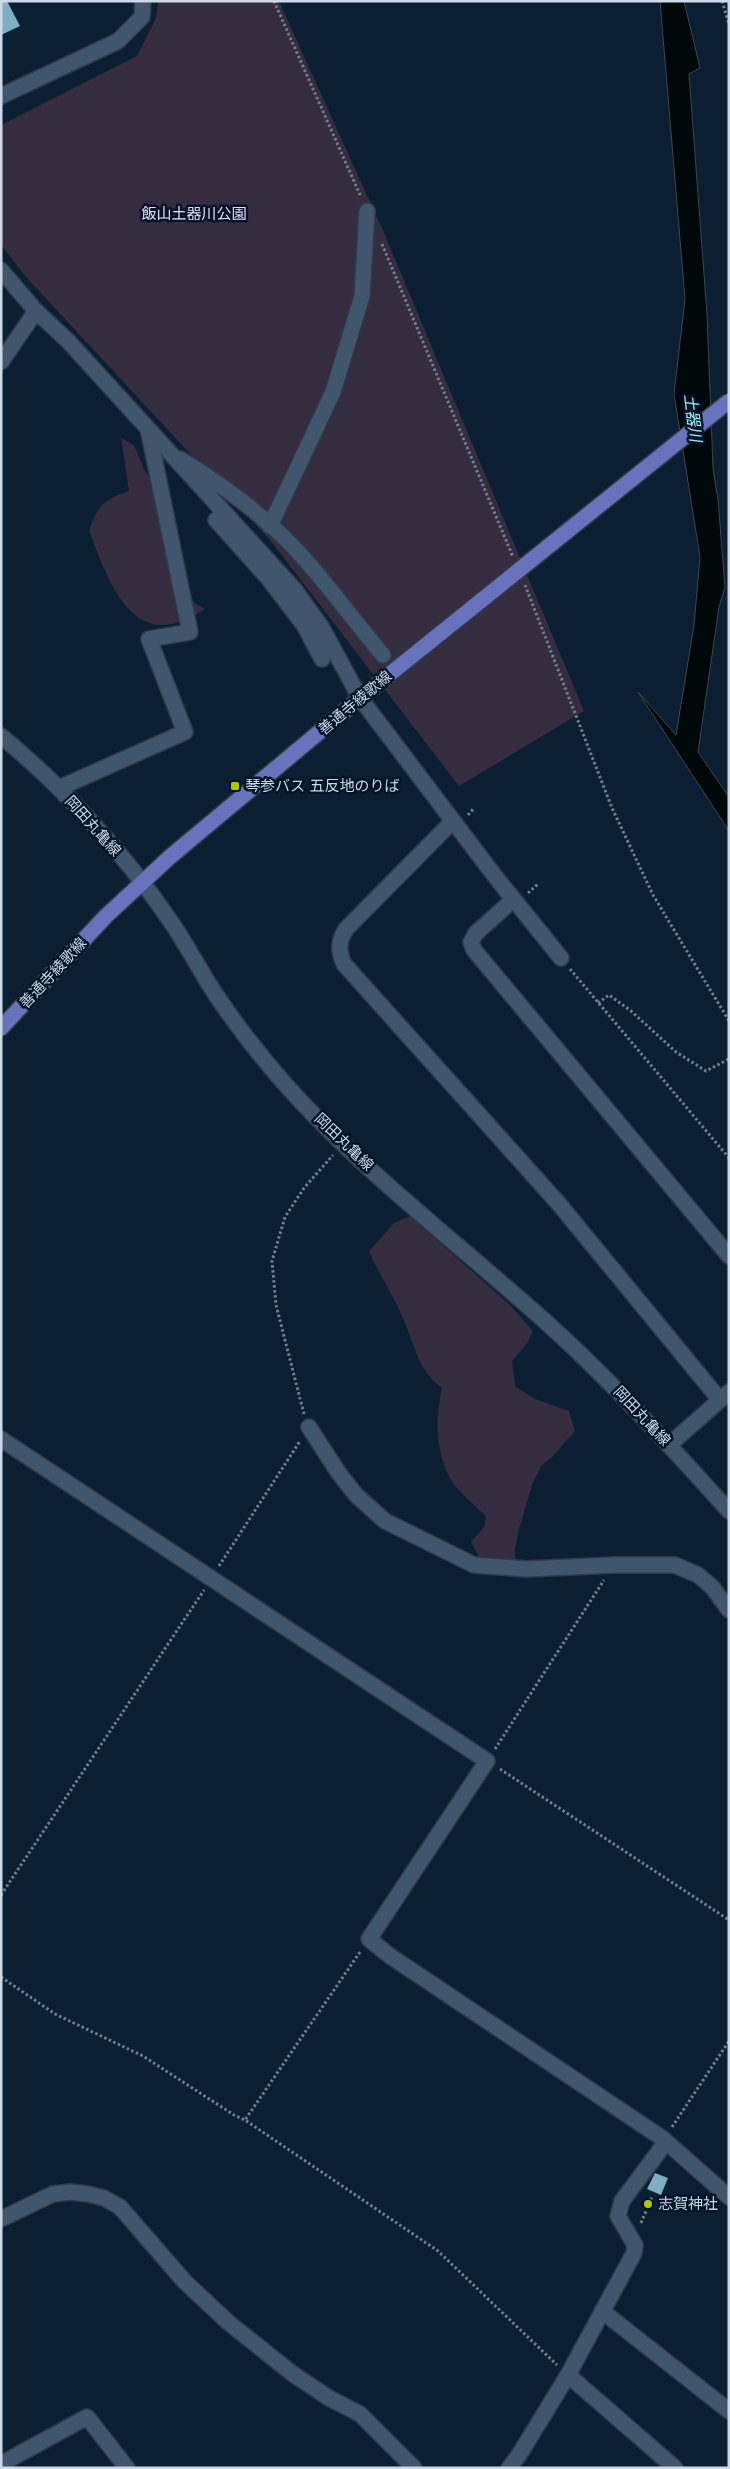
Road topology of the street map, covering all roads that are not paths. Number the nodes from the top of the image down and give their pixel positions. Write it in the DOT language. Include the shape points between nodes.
graph roads {
  1 [pos="143,1"];
  2 [pos="1,96"];
  3 [pos="368,211"];
  4 [pos="1,270"];
  5 [pos="36,311"];
  6 [pos="1,362"];
  7 [pos="729,401"];
  8 [pos="149,431"];
  9 [pos="167,451"];
  10 [pos="270,526"];
  11 [pos="383,655"];
  12 [pos="322,659"];
  13 [pos="360,698"];
  14 [pos="1,736"];
  15 [pos="59,788"];
  16 [pos="453,821"];
  17 [pos="143,883"];
  18 [pos="514,900"];
  19 [pos="560,958"];
  20 [pos="1,1028"];
  21 [pos="729,1256"];
  22 [pos="724,1396"];
  23 [pos="309,1426"];
  24 [pos="1,1439"];
  25 [pos="669,1445"];
  26 [pos="729,1511"];
  27 [pos="729,1610"];
  28 [pos="665,2141"];
  29 [pos="729,2197"];
  30 [pos="1,2219"];
  31 [pos="602,2311"];
  32 [pos="568,2375"];
  33 [pos="729,2411"];
  34 [pos="1,2464"];
  35 [pos="127,2468"];
  36 [pos="414,2468"];
  37 [pos="509,2468"];
  38 [pos="675,2468"];
  1 -- 2 [label="street" via="142,17 118,41"];
  3 -- 10 [label="street" via="362,296 333,392"];
  4 -- 5 [label="street"];
  5 -- 6 [label="street"];
  5 -- 8 [label="street" via="69,342"];
  7 -- 13 [label="main road, 善通寺綾歌線, bridge"];
  8 -- 9 [label="street"];
  8 -- 15 [label="street" via="190,632 149,639 185,732"];
  9 -- 10 [label="street" via="206,474"];
  9 -- 12 [label="street" via="176,475 268,578 304,624"];
  9 -- 13 [label="street" via="295,590 322,628"];
  10 -- 11 [label="street" via="299,552"];
  13 -- 16 [label="street"];
  13 -- 17 [label="main road, 善通寺綾歌線"];
  14 -- 15 [label="street, 岡田丸亀線"];
  15 -- 17 [label="street, 岡田丸亀線"];
  16 -- 18 [label="street"];
  16 -- 22 [label="street" via="346,929 339,940 344,964 559,1204"];
  17 -- 20 [label="main road, 善通寺綾歌線" via="106,916"];
  17 -- 25 [label="street, 岡田丸亀線" via="172,923 216,996 285,1085 417,1212 594,1366"];
  18 -- 19 [label="street"];
  18 -- 21 [label="street" via="476,933 471,942 474,950"];
  22 -- 25 [label="street"];
  23 -- 27 [label="street" via="356,1495 385,1521 474,1565 526,1569 675,1565 698,1575 712,1587"];
  24 -- 28 [label="street" via="487,1761 369,1939"];
  25 -- 26 [label="street, 岡田丸亀線"];
  28 -- 29 [label="street"];
  28 -- 31 [label="street" via="622,2201 618,2216 633,2242 634,2253"];
  30 -- 36 [label="street" via="54,2194 70,2192 104,2198 120,2207 185,2282 229,2323 293,2374 360,2414"];
  31 -- 32 [label="street"];
  31 -- 33 [label="street"];
  32 -- 37 [label="street"];
  32 -- 38 [label="street"];
  34 -- 35 [label="street" via="87,2417"];
}
